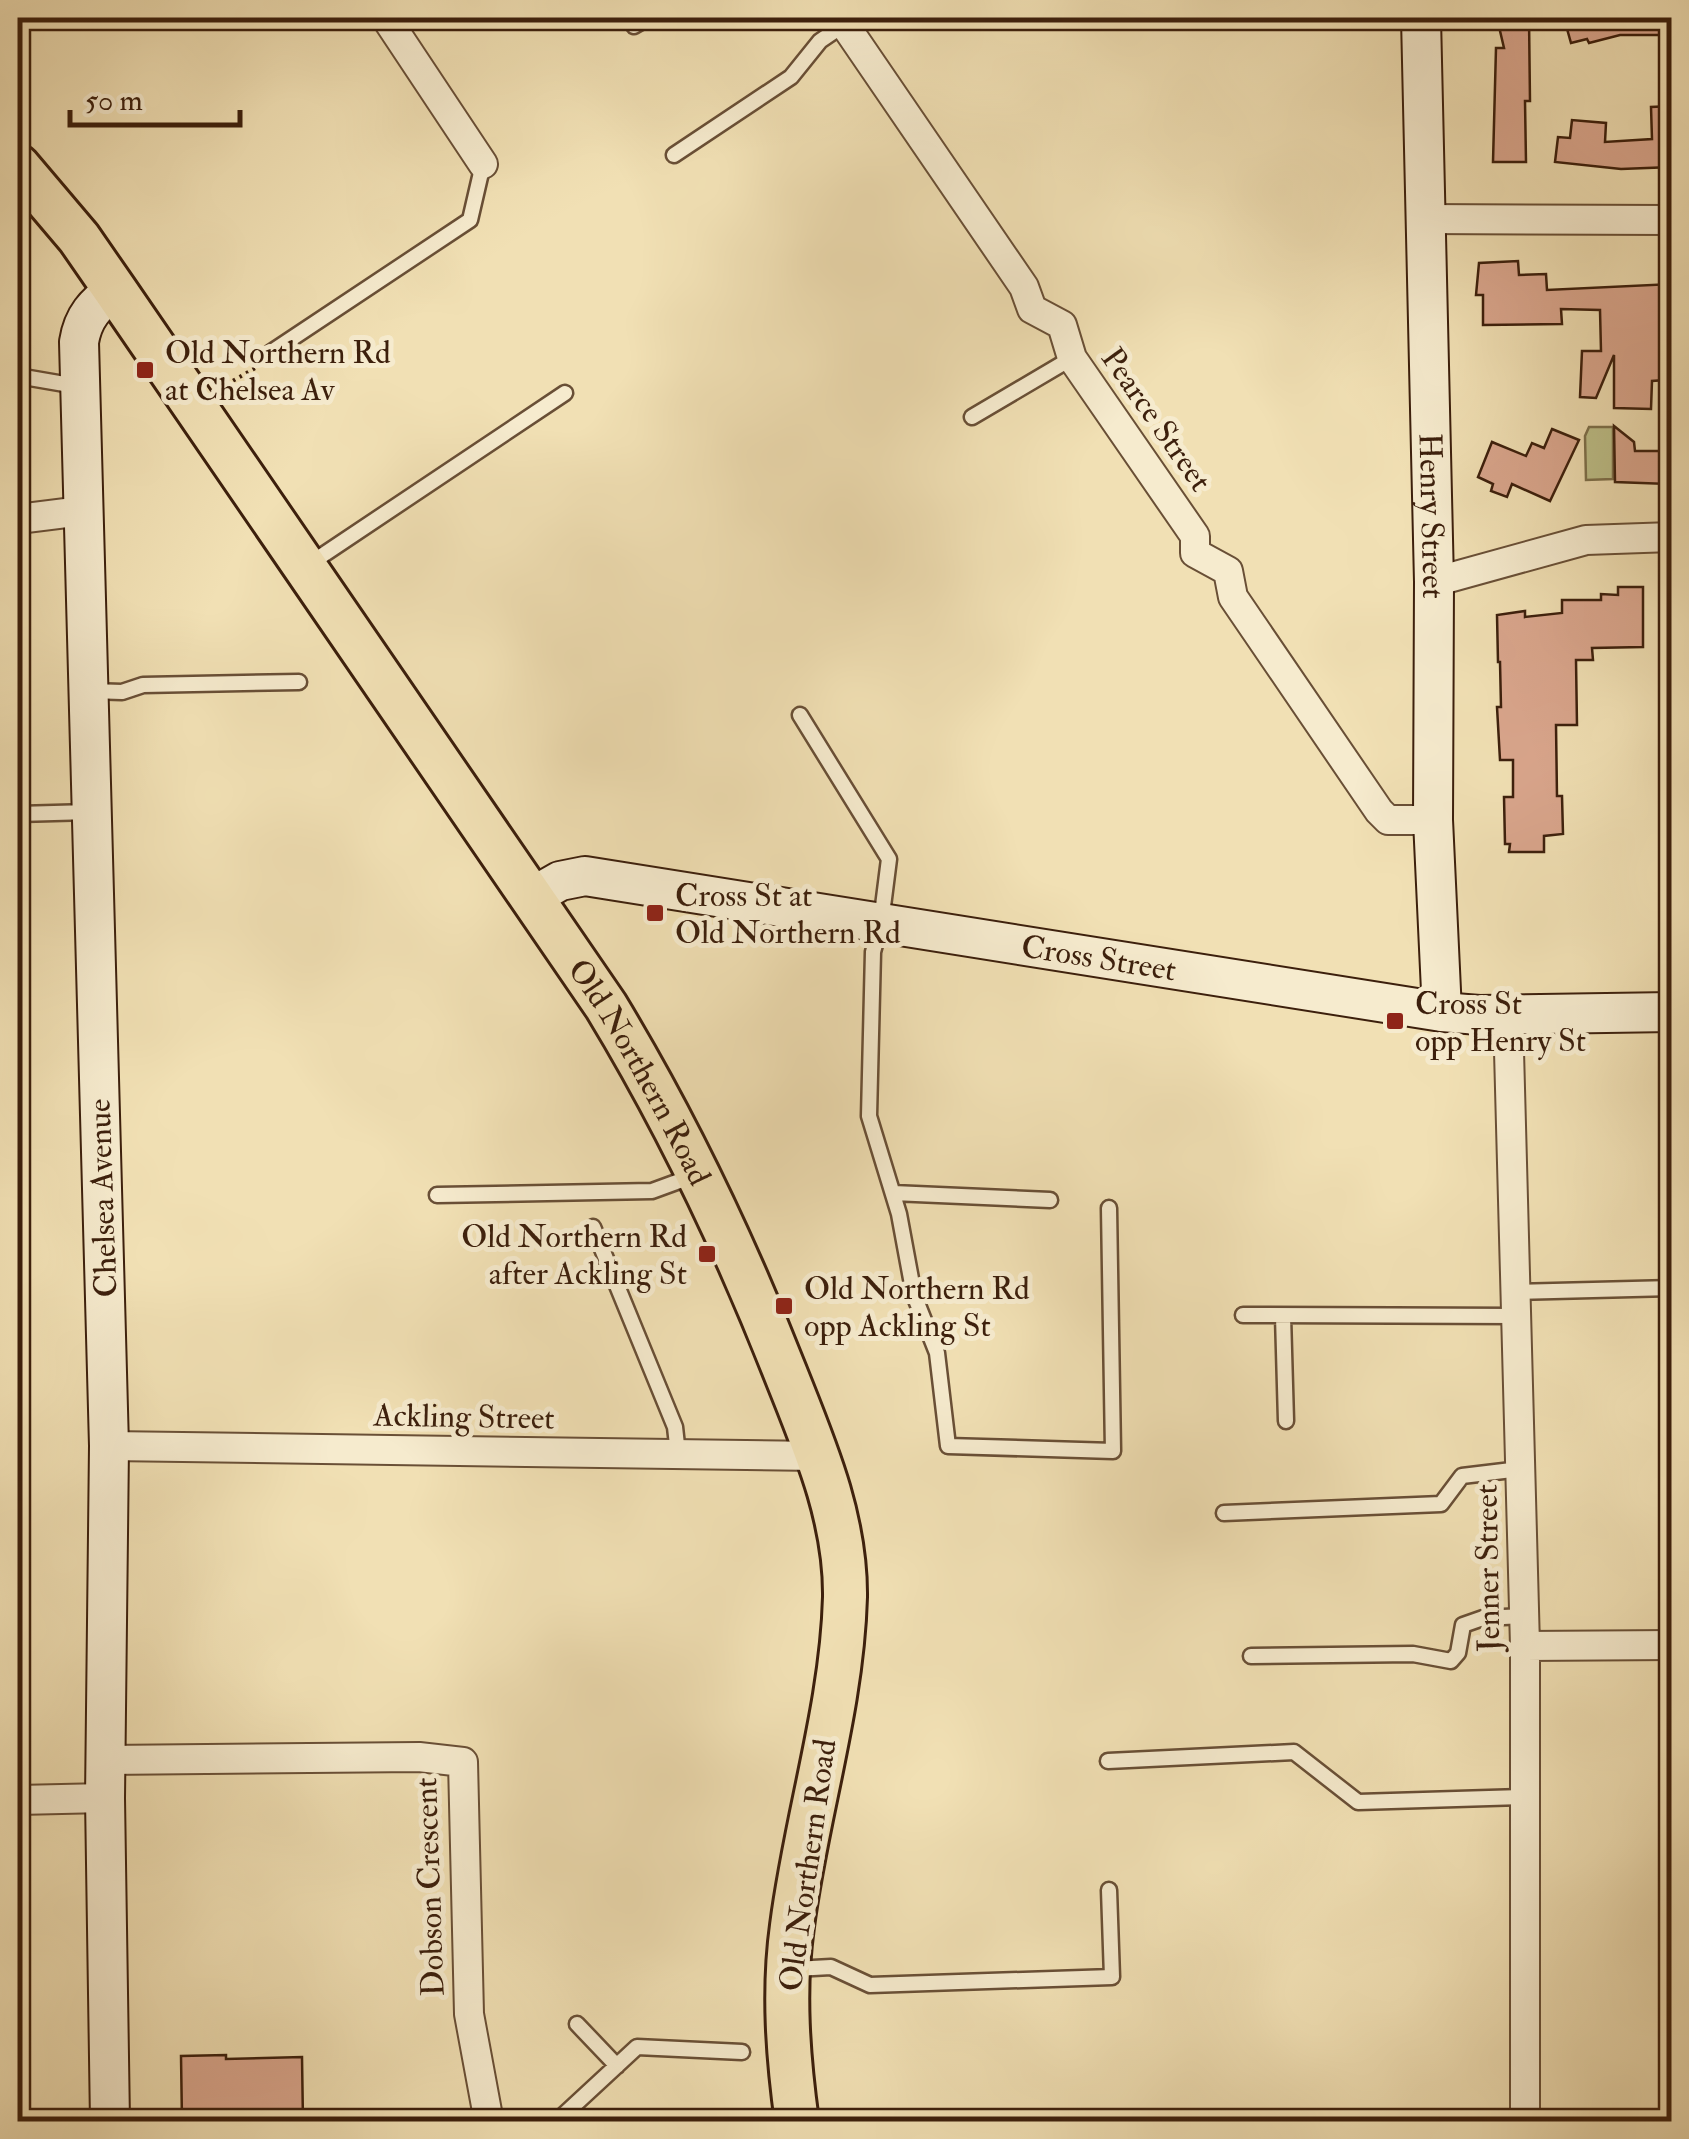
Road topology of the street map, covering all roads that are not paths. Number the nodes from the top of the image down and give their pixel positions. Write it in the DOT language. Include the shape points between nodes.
graph roads {
  1 [pos="386,18"];
  2 [pos="648,18"];
  3 [pos="1421,18"];
  4 [pos="843,21"];
  5 [pos="634,26"];
  6 [pos="674,155"];
  7 [pos="483,164"];
  8 [pos="18,166"];
  9 [pos="1424,219"];
  10 [pos="1672,220"];
  11 [pos="115,290"];
  12 [pos="270,352"];
  13 [pos="1072,358"];
  14 [pos="18,376"];
  15 [pos="80,386"];
  16 [pos="565,393"];
  17 [pos="972,417"];
  18 [pos="82,511"];
  19 [pos="18,519"];
  20 [pos="1672,538"];
  21 [pos="306,566"];
  22 [pos="1434,582"];
  23 [pos="299,682"];
  24 [pos="87,690"];
  25 [pos="800,714"];
  26 [pos="90,812"];
  27 [pos="18,814"];
  28 [pos="1433,820"];
  29 [pos="532,897"];
  30 [pos="881,922"];
  31 [pos="1442,1012"];
  32 [pos="1672,1012"];
  33 [pos="1508,1014"];
  34 [pos="699,1174"];
  35 [pos="892,1194"];
  36 [pos="437,1195"];
  37 [pos="1050,1200"];
  38 [pos="1109,1208"];
  39 [pos="593,1227"];
  40 [pos="1672,1288"];
  41 [pos="1516,1304"];
  42 [pos="1243,1315"];
  43 [pos="1283,1316"];
  44 [pos="1286,1421"];
  45 [pos="109,1446"];
  46 [pos="678,1454"];
  47 [pos="818,1456"];
  48 [pos="1520,1469"];
  49 [pos="1224,1513"];
  50 [pos="1524,1616"];
  51 [pos="1672,1645"];
  52 [pos="1525,1646"];
  53 [pos="1252,1656"];
  54 [pos="106,1760"];
  55 [pos="1108,1760"];
  56 [pos="1522,1797"];
  57 [pos="105,1798"];
  58 [pos="18,1800"];
  59 [pos="1109,1890"];
  60 [pos="789,1969"];
  61 [pos="577,2024"];
  62 [pos="742,2052"];
  63 [pos="616,2066"];
  64 [pos="110,2122"];
  65 [pos="489,2122"];
  66 [pos="556,2122"];
  67 [pos="796,2122"];
  68 [pos="1525,2122"];
  1 -- 7 [label="street"];
  2 -- 5 [label="lane"];
  3 -- 9 [label="street, Henry Street"];
  4 -- 6 [label="lane" via="791,77"];
  4 -- 13 [label="street, Pearce Street" via="1024,287 1032,309 1062,325"];
  7 -- 12 [label="lane" via="470,220"];
  8 -- 11 [label="main road, Old Northern Road"];
  9 -- 10 [label="street"];
  9 -- 22 [label="street, Henry Street"];
  11 -- 15 [label="street, Chelsea Avenue" via="81,328"];
  11 -- 21 [label="main road, Old Northern Road"];
  13 -- 17 [label="lane"];
  13 -- 28 [label="street, Pearce Street" via="1194,536 1194,553 1228,571 1233,598 1379,811 1388,820"];
  14 -- 15 [label="lane"];
  15 -- 18 [label="street, Chelsea Avenue"];
  16 -- 21 [label="lane"];
  18 -- 19 [label="street"];
  18 -- 24 [label="street, Chelsea Avenue"];
  20 -- 22 [label="street" via="1586,540"];
  21 -- 29 [label="main road, Old Northern Road"];
  22 -- 28 [label="street, Henry Street"];
  23 -- 24 [label="lane"];
  24 -- 26 [label="street, Chelsea Avenue"];
  25 -- 30 [label="lane" via="889,859"];
  26 -- 27 [label="lane"];
  26 -- 45 [label="street, Chelsea Avenue"];
  28 -- 31 [label="street, Henry Street"];
  29 -- 30 [label="street, Cross Street" via="585,876"];
  29 -- 34 [label="main road, Old Northern Road" via="648,1074"];
  30 -- 31 [label="street, Cross Street"];
  30 -- 35 [label="lane" via="873,952 869,1116"];
  31 -- 33 [label="street, Cross Street"];
  32 -- 33 [label="street, Cross Street"];
  33 -- 41 [label="street, Jenner Street"];
  34 -- 36 [label="lane" via="652,1192"];
  34 -- 47 [label="main road, Old Northern Road"];
  35 -- 37 [label="lane"];
  35 -- 38 [label="lane" via="914,1294 937,1353 948,1446 1113,1451"];
  39 -- 46 [label="lane" via="675,1428"];
  40 -- 41 [label="lane"];
  41 -- 43 [label="lane"];
  41 -- 48 [label="street, Jenner Street"];
  42 -- 43 [label="lane"];
  43 -- 44 [label="lane"];
  45 -- 46 [label="street, Ackling Street"];
  45 -- 54 [label="street, Chelsea Avenue"];
  46 -- 47 [label="street, Ackling Street"];
  47 -- 60 [label="main road, Old Northern Road" via="834,1505 844,1597"];
  48 -- 49 [label="lane" via="1462,1476 1442,1504"];
  48 -- 50 [label="street, Jenner Street"];
  50 -- 52 [label="street, Jenner Street"];
  50 -- 53 [label="lane" via="1463,1625 1451,1661 1413,1654"];
  51 -- 52 [label="street"];
  52 -- 56 [label="street, Jenner Street"];
  54 -- 57 [label="street, Chelsea Avenue"];
  54 -- 65 [label="street, Dobson Crescent" via="463,1762 469,2014"];
  55 -- 56 [label="lane" via="1294,1752 1358,1802"];
  56 -- 68 [label="street, Jenner Street"];
  57 -- 58 [label="street"];
  57 -- 64 [label="street, Chelsea Avenue"];
  59 -- 60 [label="lane" via="1112,1977 870,1985 832,1967"];
  60 -- 67 [label="main road, Old Northern Road"];
  61 -- 63 [label="lane"];
  62 -- 63 [label="lane" via="638,2047"];
  63 -- 66 [label="lane"];
}
